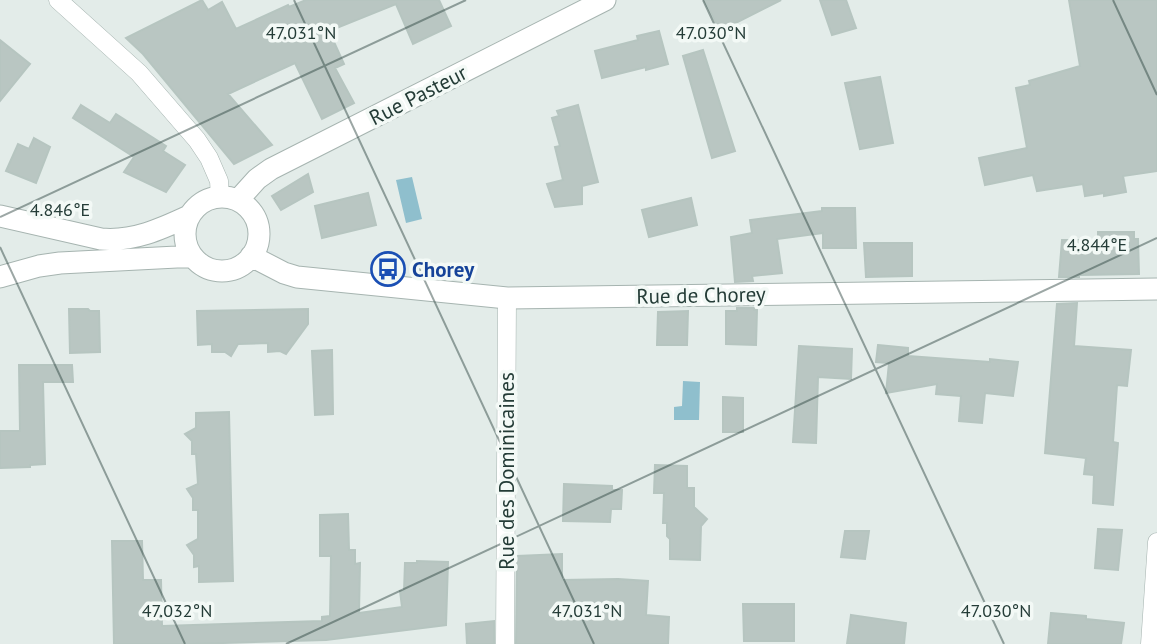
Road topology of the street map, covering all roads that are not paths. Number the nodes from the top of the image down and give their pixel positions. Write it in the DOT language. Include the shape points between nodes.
graph roads {
  1 [pos="58,0"];
  2 [pos="605,0"];
  3 [pos="229,199"];
  4 [pos="0,216"];
  5 [pos="189,216"];
  6 [pos="251,256"];
  7 [pos="193,257"];
  8 [pos="0,277"];
  9 [pos="1157,289"];
  10 [pos="507,298"];
  11 [pos="1157,542"];
  12 [pos="505,644"];
  13 [pos="1150,644"];
  1 -- 3 [label="street" via="139,73 197,140"];
  2 -- 3 [label="street, Rue Pasteur" via="271,169"];
  3 -- 5 [label="street" via="211,198"];
  3 -- 6 [label="street" via="251,211 258,225 258,241"];
  4 -- 5 [label="street" via="112,240 147,234"];
  5 -- 7 [label="street" via="184,232"];
  6 -- 7 [label="street" via="237,268 218,271"];
  6 -- 10 [label="street, Rue de Chorey" via="297,277"];
  7 -- 8 [label="street" via="61,263"];
  9 -- 10 [label="street, Rue de Chorey"];
  10 -- 12 [label="street, Rue des Dominicaines"];
  11 -- 13 [label="street"];
}
